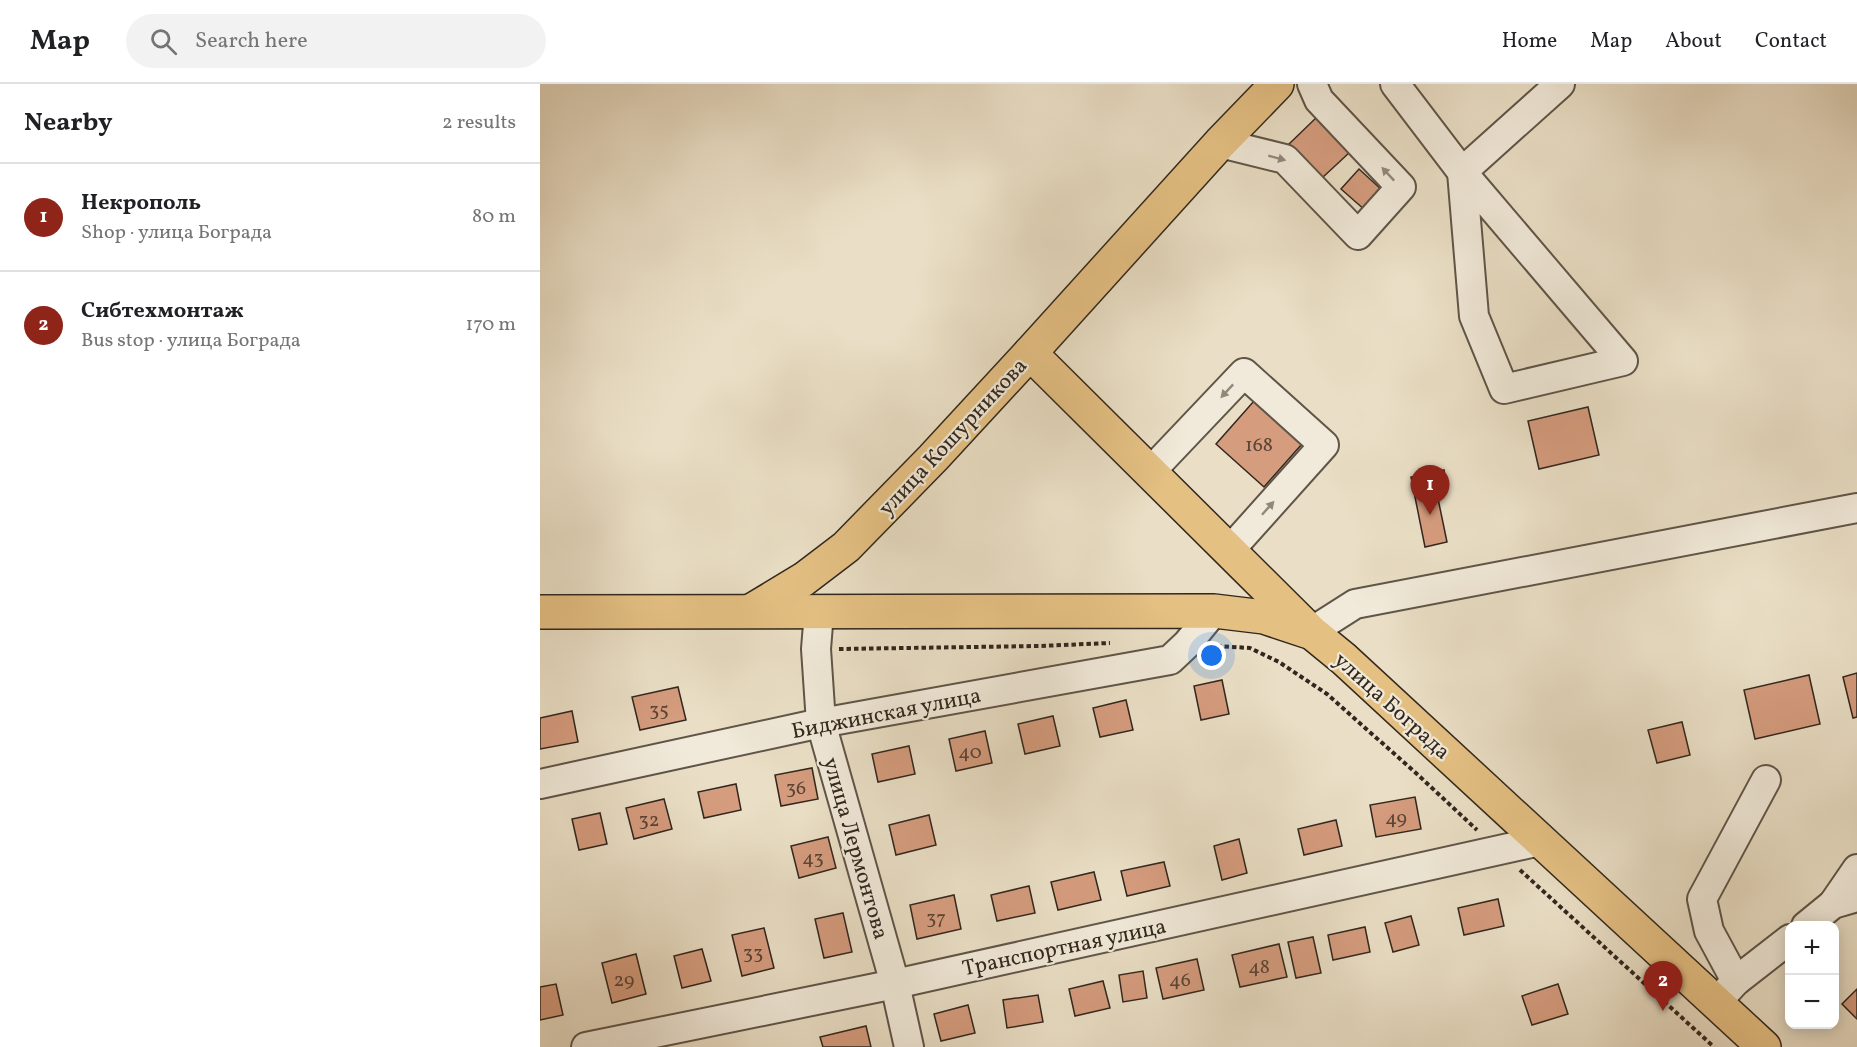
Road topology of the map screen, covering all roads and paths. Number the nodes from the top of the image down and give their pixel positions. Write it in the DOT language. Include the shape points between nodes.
graph roads {
  1 [pos="1277,84"];
  2 [pos="1312,84"];
  3 [pos="1395,84"];
  4 [pos="1560,84"];
  5 [pos="1220,143"];
  6 [pos="1462,172"];
  7 [pos="1030,354"];
  8 [pos="1150,472"];
  9 [pos="1857,508"];
  10 [pos="1229,551"];
  11 [pos="751,611"];
  12 [pos="1214,611"];
  13 [pos="540,612"];
  14 [pos="819,612"];
  15 [pos="1311,632"];
  16 [pos="1114,643"];
  17 [pos="1187,644"];
  18 [pos="816,649"];
  19 [pos="821,723"];
  20 [pos="1766,780"];
  21 [pos="540,784"];
  22 [pos="1540,841"];
  23 [pos="1498,850"];
  24 [pos="1857,869"];
  25 [pos="1845,900"];
  26 [pos="1814,921"];
  27 [pos="1785,943"];
  28 [pos="895,984"];
  29 [pos="1727,992"];
  30 [pos="1749,1043"];
  31 [pos="586,1047"];
  32 [pos="909,1047"];
  33 [pos="1714,1047"];
  1 -- 5 [label="main road, улица Кошурникова"];
  5 -- 2 [label="street, one-way" via="1285,159 1358,235 1401,188 1319,100"];
  3 -- 6 [label="street"];
  4 -- 6 [label="street"];
  5 -- 7 [label="main road, улица Кошурникова"];
  6 -- 6 [label="street" via="1473,316 1504,389 1623,361"];
  7 -- 8 [label="main road, улица Бограда"];
  7 -- 11 [label="main road, улица Кошурникова" via="846,547 804,579"];
  8 -- 10 [label="main road, улица Бограда"];
  10 -- 8 [label="street, one-way" via="1324,445 1244,373"];
  9 -- 15 [label="street" via="1355,604"];
  10 -- 15 [label="main road, улица Бограда"];
  11 -- 13 [label="main road"];
  11 -- 14 [label="main road"];
  12 -- 14 [label="main road"];
  12 -- 15 [label="main road" via="1264,617"];
  12 -- 17 [label="street, Биджинская улица"];
  14 -- 18 [label="street, улица Лермонтова"];
  15 -- 22 [label="main road, улица Бограда"];
  16 -- 18 [label="path"];
  17 -- 19 [label="street, Биджинская улица" via="1170,660"];
  17 -- 23 [label="path" via="1250,648 1279,662 1327,694"];
  18 -- 19 [label="street, улица Лермонтова"];
  19 -- 21 [label="street, Биджинская улица"];
  19 -- 28 [label="street, улица Лермонтова"];
  20 -- 29 [label="street" via="1702,899"];
  22 -- 23 [label="street, Транспортная улица"];
  22 -- 29 [label="main road, улица Бограда"];
  23 -- 28 [label="street, Транспортная улица"];
  23 -- 33 [label="path"];
  24 -- 25 [label="street"];
  25 -- 26 [label="street"];
  27 -- 29 [label="street"];
  28 -- 31 [label="street, Транспортная улица"];
  28 -- 32 [label="street, улица Лермонтова"];
  29 -- 30 [label="main road, улица Бограда"];
}
